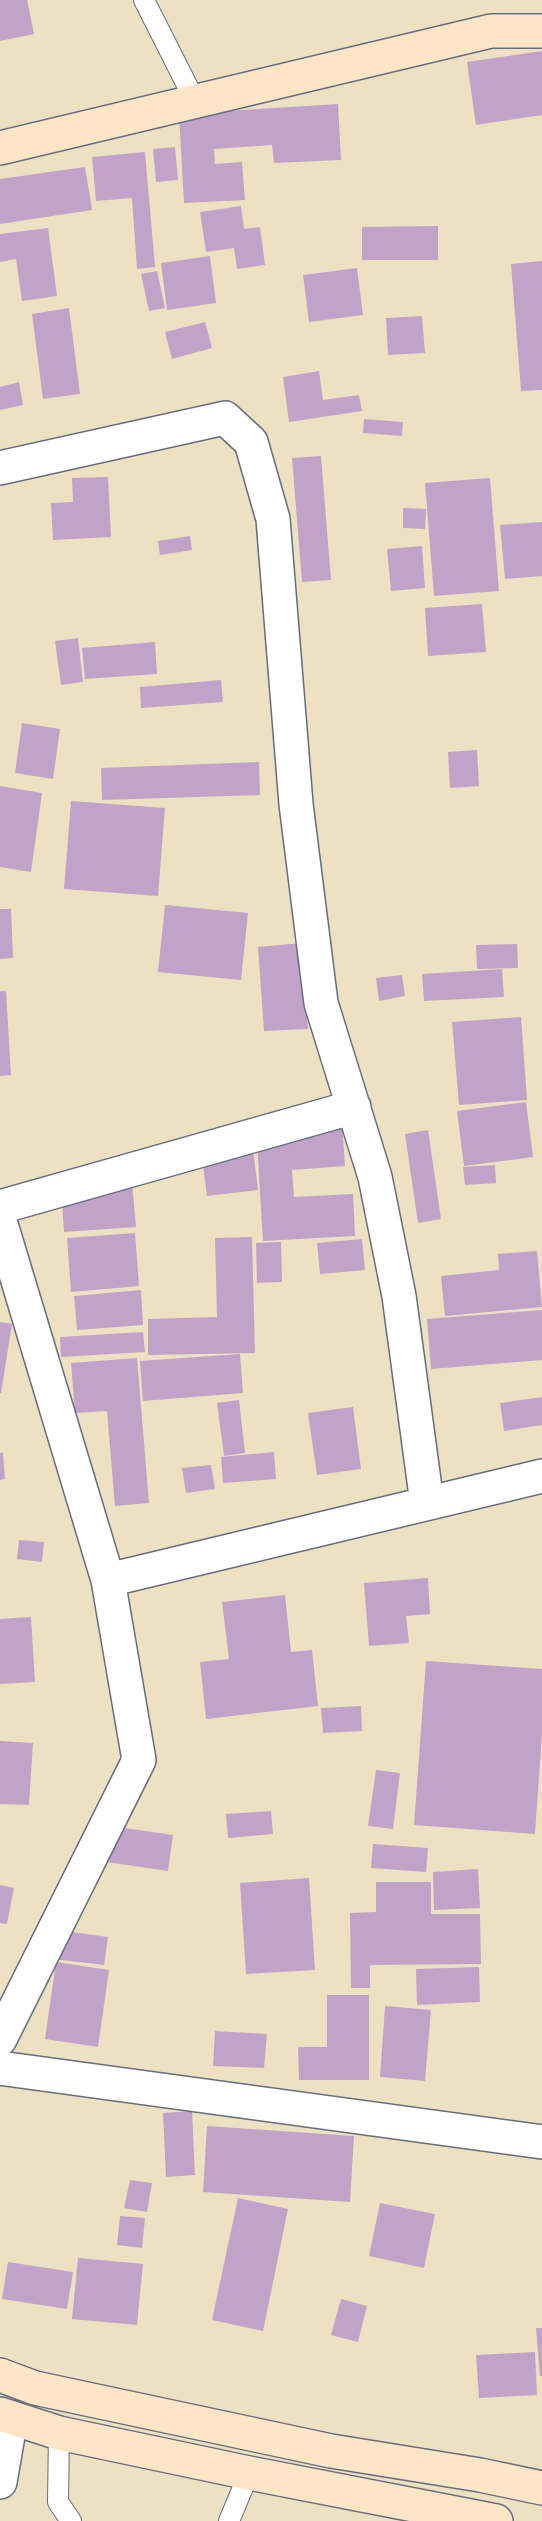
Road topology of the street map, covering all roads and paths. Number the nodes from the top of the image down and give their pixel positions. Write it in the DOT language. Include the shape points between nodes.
graph roads {
  1 [pos="144,0"];
  2 [pos="542,30"];
  3 [pos="195,100"];
  4 [pos="0,148"];
  5 [pos="0,468"];
  6 [pos="354,1107"];
  7 [pos="0,1207"];
  8 [pos="0,1221"];
  9 [pos="542,1476"];
  10 [pos="427,1503"];
  11 [pos="108,1580"];
  12 [pos="0,2039"];
  13 [pos="0,2068"];
  14 [pos="542,2142"];
  15 [pos="0,2375"];
  16 [pos="6,2416"];
  17 [pos="58,2433"];
  18 [pos="249,2473"];
  19 [pos="0,2482"];
  20 [pos="542,2488"];
  21 [pos="71,2521"];
  22 [pos="230,2521"];
  23 [pos="496,2521"];
  1 -- 3 [label="lane"];
  2 -- 3 [label="main road" via="491,31"];
  3 -- 4 [label="main road"];
  5 -- 6 [label="street" via="225,418 251,442 273,519 296,804 321,1003"];
  6 -- 7 [label="street"];
  6 -- 10 [label="street" via="375,1177 399,1296"];
  8 -- 11 [label="street"];
  9 -- 10 [label="street"];
  10 -- 11 [label="street"];
  11 -- 12 [label="street" via="139,1760"];
  13 -- 14 [label="street"];
  15 -- 20 [label="main road" via="35,2388 331,2451"];
  16 -- 17 [label="main road"];
  16 -- 19 [label="street"];
  17 -- 18 [label="main road"];
  17 -- 21 [label="lane" via="58,2502"];
  18 -- 22 [label="lane"];
  18 -- 23 [label="main road"];
}
